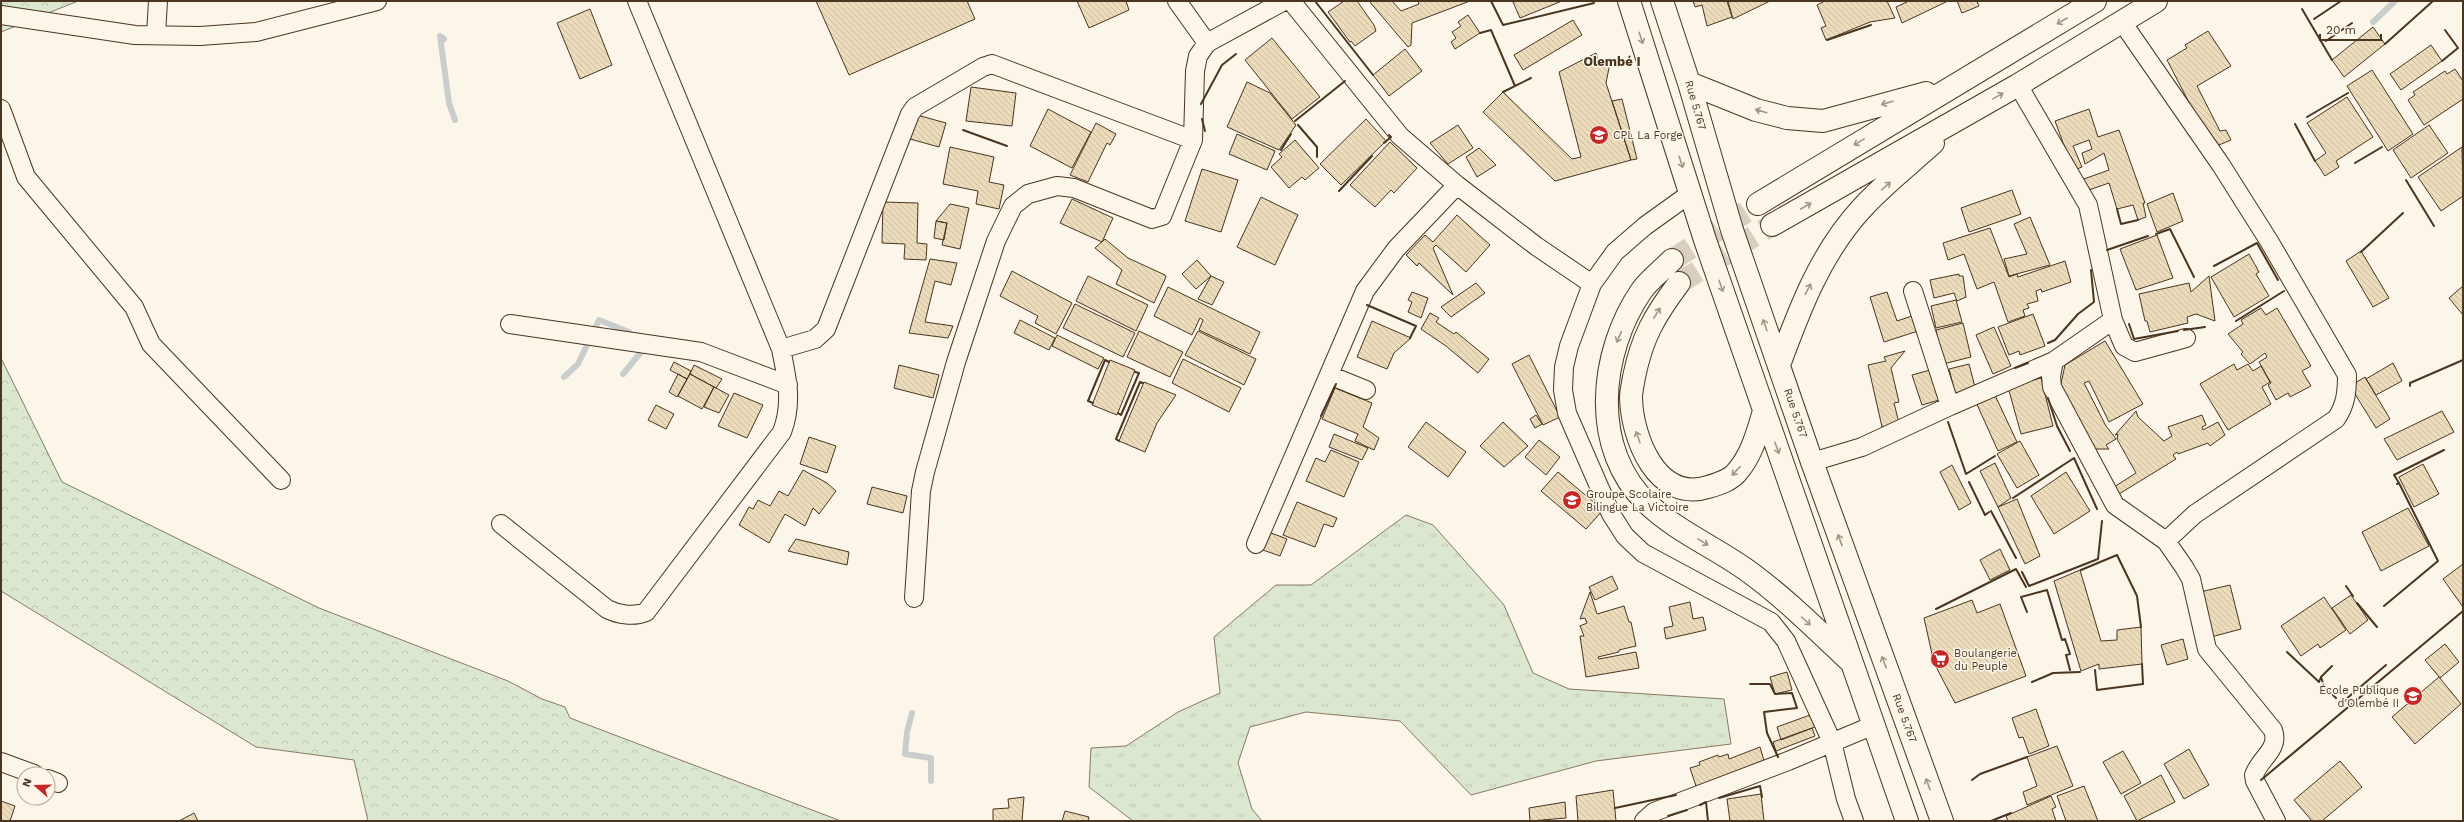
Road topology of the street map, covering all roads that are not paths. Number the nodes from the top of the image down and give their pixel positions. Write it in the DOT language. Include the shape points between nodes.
graph roads {
  1 [pos="158,1"];
  2 [pos="376,1"];
  3 [pos="637,1"];
  4 [pos="1177,1"];
  5 [pos="1284,1"];
  6 [pos="1291,1"];
  7 [pos="1630,1"];
  8 [pos="1662,1"];
  9 [pos="2095,1"];
  10 [pos="2156,1"];
  11 [pos="1,15"];
  12 [pos="2122,22"];
  13 [pos="156,35"];
  14 [pos="1206,43"];
  15 [pos="1690,83"];
  16 [pos="1952,85"];
  17 [pos="2018,85"];
  18 [pos="1,109"];
  19 [pos="1964,115"];
  20 [pos="1193,140"];
  21 [pos="1457,185"];
  22 [pos="1692,193"];
  23 [pos="1758,204"];
  24 [pos="1772,225"];
  25 [pos="1672,260"];
  26 [pos="1679,283"];
  27 [pos="1592,284"];
  28 [pos="1913,291"];
  29 [pos="2113,320"];
  30 [pos="510,324"];
  31 [pos="2186,338"];
  32 [pos="781,349"];
  33 [pos="2054,361"];
  34 [pos="1779,365"];
  35 [pos="1329,375"];
  36 [pos="788,385"];
  37 [pos="1366,390"];
  38 [pos="1950,406"];
  39 [pos="1764,411"];
  40 [pos="1812,462"];
  41 [pos="281,480"];
  42 [pos="501,524"];
  43 [pos="2166,541"];
  44 [pos="1256,544"];
  45 [pos="914,598"];
  46 [pos="1854,664"];
  47 [pos="1874,725"];
  48 [pos="1832,742"];
  49 [pos="1,762"];
  50 [pos="16,767"];
  51 [pos="1644,821"];
  52 [pos="1854,821"];
  53 [pos="1907,821"];
  54 [pos="1942,821"];
  55 [pos="2276,821"];
  1 -- 13 [label="street"];
  2 -- 13 [label="street" via="256,32 200,36"];
  3 -- 32 [label="street"];
  4 -- 14 [label="street"];
  5 -- 14 [label="street"];
  6 -- 21 [label="street" via="1400,136"];
  7 -- 22 [label="highway, one-way"];
  8 -- 15 [label="highway, Rue 5.767"];
  9 -- 16 [label="highway, one-way"];
  10 -- 12 [label="highway"];
  11 -- 13 [label="street" via="135,35"];
  12 -- 17 [label="highway"];
  12 -- 43 [label="street" via="2221,165 2316,319 2347,375 2346,397 2342,412 2336,419 2195,514"];
  14 -- 20 [label="street" via="1198,56 1195,71"];
  16 -- 15 [label="highway, one-way" via="1823,121 1787,118 1756,110"];
  34 -- 15 [label="highway, Rue 5.767, one-way" via="1732,230"];
  16 -- 23 [label="highway, one-way"];
  19 -- 17 [label="highway, one-way"];
  17 -- 29 [label="street" via="2088,205"];
  18 -- 41 [label="street" via="26,177 134,308 151,344"];
  24 -- 19 [label="highway, one-way"];
  34 -- 19 [label="highway, one-way" via="1804,297 1831,248 1863,207"];
  20 -- 32 [label="street" via="992,64 983,67 915,107 910,114 826,329 815,339"];
  20 -- 45 [label="street" via="1162,216 1157,219 1074,188 1057,186 1028,194 1013,206 993,249 956,362 925,472 921,491"];
  21 -- 27 [label="street" via="1536,246"];
  21 -- 35 [label="street" via="1396,249 1365,291"];
  22 -- 27 [label="street" via="1645,226 1616,252"];
  22 -- 39 [label="highway, one-way" via="1705,240"];
  25 -- 46 [label="highway, one-way" via="1642,290 1614,348 1606,391 1609,431 1624,473 1647,504 1669,522 1752,574"];
  39 -- 26 [label="highway, one-way" via="1752,446 1737,472 1720,483 1700,490 1684,487 1669,482 1652,467 1636,437 1631,397 1639,353 1656,313"];
  27 -- 48 [label="street" via="1569,346 1564,367 1563,390 1567,413 1611,514 1625,536 1644,553 1771,622 1786,640"];
  28 -- 38 [label="street"];
  29 -- 31 [label="street" via="2124,346 2135,352"];
  29 -- 33 [label="street"];
  30 -- 36 [label="street" via="701,352"];
  32 -- 36 [label="street"];
  33 -- 38 [label="street"];
  33 -- 43 [label="street" via="2052,387 2115,505"];
  34 -- 40 [label="highway, Rue 5.767"];
  35 -- 37 [label="street"];
  35 -- 44 [label="street"];
  36 -- 42 [label="street" via="788,416 782,432 646,612 639,615 616,613 607,609"];
  38 -- 40 [label="street" via="1862,447"];
  39 -- 46 [label="highway, one-way"];
  54 -- 40 [label="highway, Rue 5.767, one-way"];
  43 -- 55 [label="street" via="2191,579 2206,649 2274,730 2275,745 2254,775"];
  46 -- 47 [label="highway"];
  47 -- 48 [label="street"];
  47 -- 53 [label="highway"];
  48 -- 51 [label="street" via="1654,812"];
  48 -- 52 [label="street"];
  49 -- 50 [label="street"];
}
